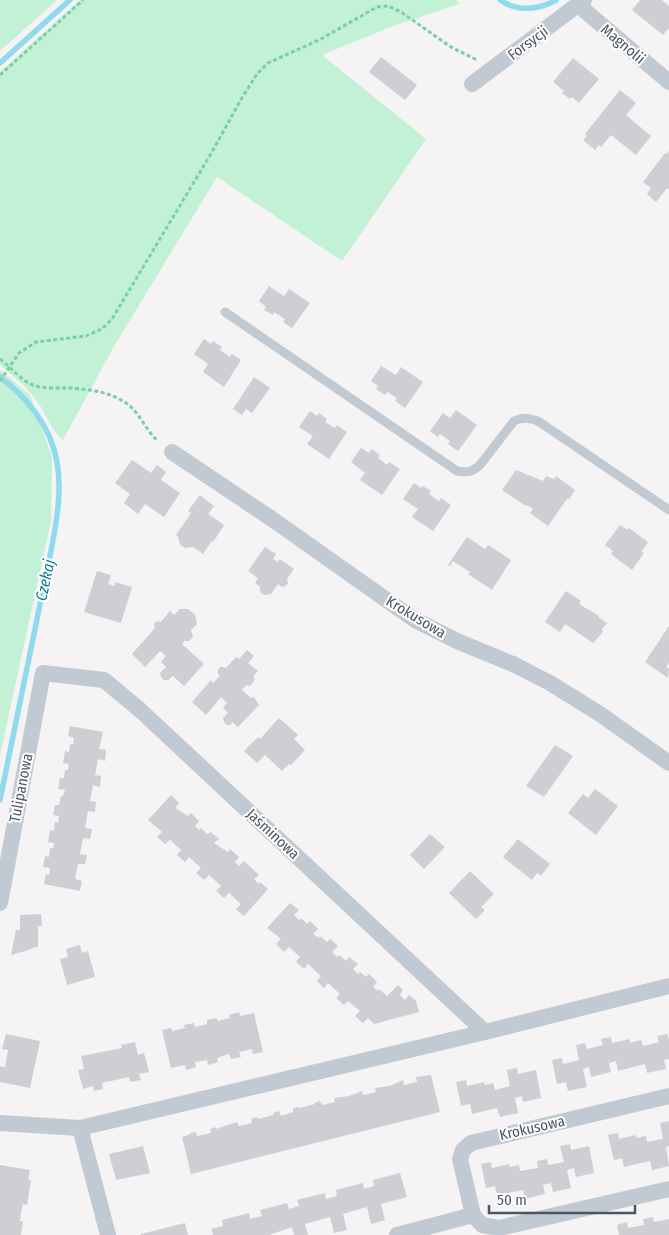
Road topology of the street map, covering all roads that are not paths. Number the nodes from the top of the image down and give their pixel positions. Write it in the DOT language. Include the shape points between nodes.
graph roads {
  1 [pos="581,3"];
  2 [pos="669,82"];
  3 [pos="472,84"];
  4 [pos="225,312"];
  5 [pos="172,452"];
  6 [pos="669,510"];
  7 [pos="43,673"];
  8 [pos="669,763"];
  9 [pos="0,903"];
  10 [pos="669,986"];
  11 [pos="485,1032"];
  12 [pos="669,1096"];
  13 [pos="0,1123"];
  14 [pos="80,1128"];
  15 [pos="669,1189"];
  16 [pos="473,1215"];
  17 [pos="108,1235"];
  18 [pos="396,1235"];
  1 -- 2 [label="street, Magnolii"];
  1 -- 3 [label="street, Forsycji"];
  4 -- 6 [label="lane" via="457,471 473,471 480,466 514,420 531,418"];
  5 -- 8 [label="street, Krokusowa" via="415,620 550,683"];
  7 -- 9 [label="street, Tulipanowa"];
  7 -- 11 [label="street, Jaśminowa" via="104,680"];
  10 -- 11 [label="street"];
  11 -- 14 [label="street"];
  12 -- 16 [label="street, Krokusowa" via="466,1146 460,1159"];
  13 -- 14 [label="street"];
  14 -- 17 [label="street"];
  15 -- 16 [label="street" via="500,1228 482,1225"];
  16 -- 18 [label="street"];
}
